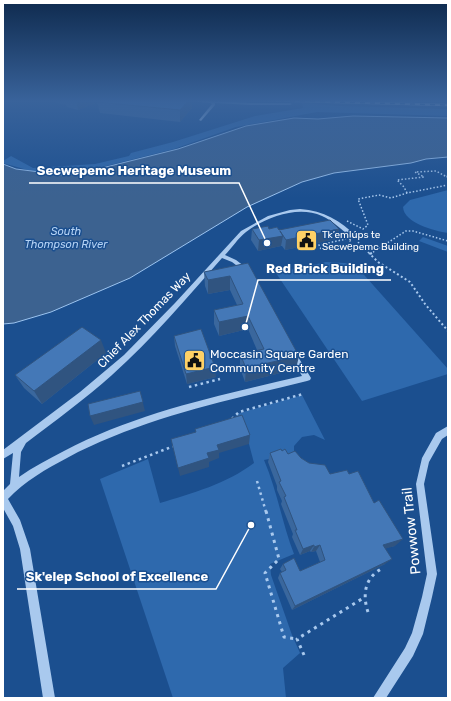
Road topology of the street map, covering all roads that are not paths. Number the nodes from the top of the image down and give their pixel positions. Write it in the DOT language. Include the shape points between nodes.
graph roads {
  1 [pos="354,237"];
  2 [pos="222,256"];
  3 [pos="251,277"];
  4 [pos="288,344"];
  5 [pos="448,430"];
  6 [pos="23,440"];
  7 [pos="3,455"];
  8 [pos="14,485"];
  9 [pos="3,498"];
  10 [pos="49,698"];
  11 [pos="379,698"];
  1 -- 2 [label="street, Chief Alex Thomas Way" via="323,214 277,214 243,232"];
  2 -- 3 [label="street" via="248,271"];
  2 -- 6 [label="street, Chief Alex Thomas Way" via="110,372"];
  4 -- 8 [label="street" via="307,378 179,410 119,430 72,450"];
  5 -- 11 [label="street, Powwow Trail" via="439,436 425,460 420,484 432,574 427,597 417,634 409,652"];
  6 -- 7 [label="street, Chief Alex Thomas Way"];
  6 -- 8 [label="street" via="17,452"];
  8 -- 9 [label="street"];
  9 -- 10 [label="street" via="19,527 25,549"];
}
